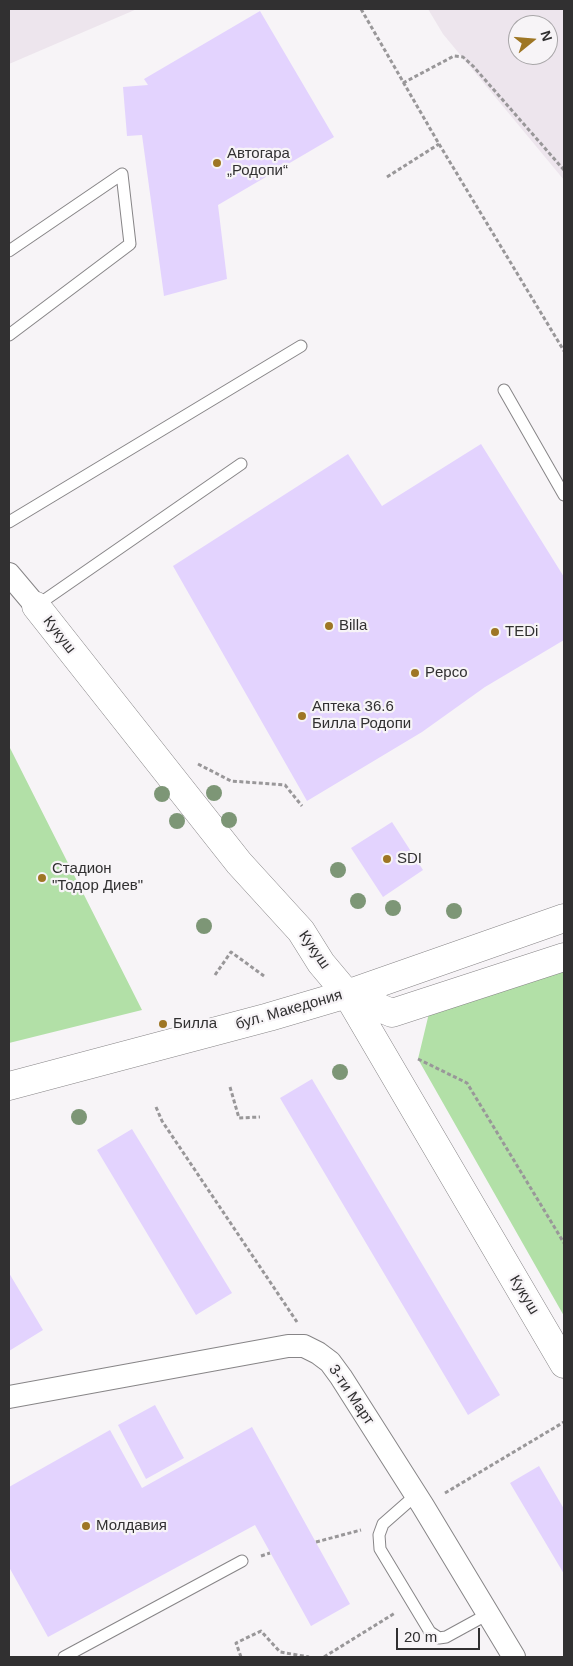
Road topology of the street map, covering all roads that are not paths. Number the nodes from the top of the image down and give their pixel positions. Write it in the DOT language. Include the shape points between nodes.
graph roads {
  1 [pos="9,251"];
  2 [pos="9,334"];
  3 [pos="301,346"];
  4 [pos="504,390"];
  5 [pos="241,464"];
  6 [pos="564,494"];
  7 [pos="9,522"];
  8 [pos="9,574"];
  9 [pos="36,606"];
  10 [pos="564,918"];
  11 [pos="564,957"];
  12 [pos="347,994"];
  13 [pos="9,1086"];
  14 [pos="564,1364"];
  15 [pos="9,1397"];
  16 [pos="419,1500"];
  17 [pos="242,1561"];
  18 [pos="488,1614"];
  19 [pos="64,1657"];
  20 [pos="514,1657"];
  1 -- 2 [label="lane" via="122,174 130,244"];
  3 -- 7 [label="lane"];
  4 -- 6 [label="lane"];
  5 -- 9 [label="lane"];
  8 -- 9 [label="street, Кукуш"];
  9 -- 12 [label="street, Кукуш" via="239,863 301,931 321,963"];
  10 -- 12 [label="street, бул. Македония"];
  11 -- 12 [label="street" via="392,1013"];
  12 -- 13 [label="street, бул. Македония"];
  12 -- 14 [label="street, Кукуш"];
  15 -- 16 [label="street, 3-ти Март" via="288,1346 304,1346 330,1362"];
  16 -- 18 [label="street, 3-ти Март"];
  16 -- 18 [label="lane" via="383,1524 379,1534 380,1549 430,1632 439,1638 446,1636"];
  17 -- 19 [label="lane"];
  18 -- 20 [label="street, 3-ти Март"];
}
